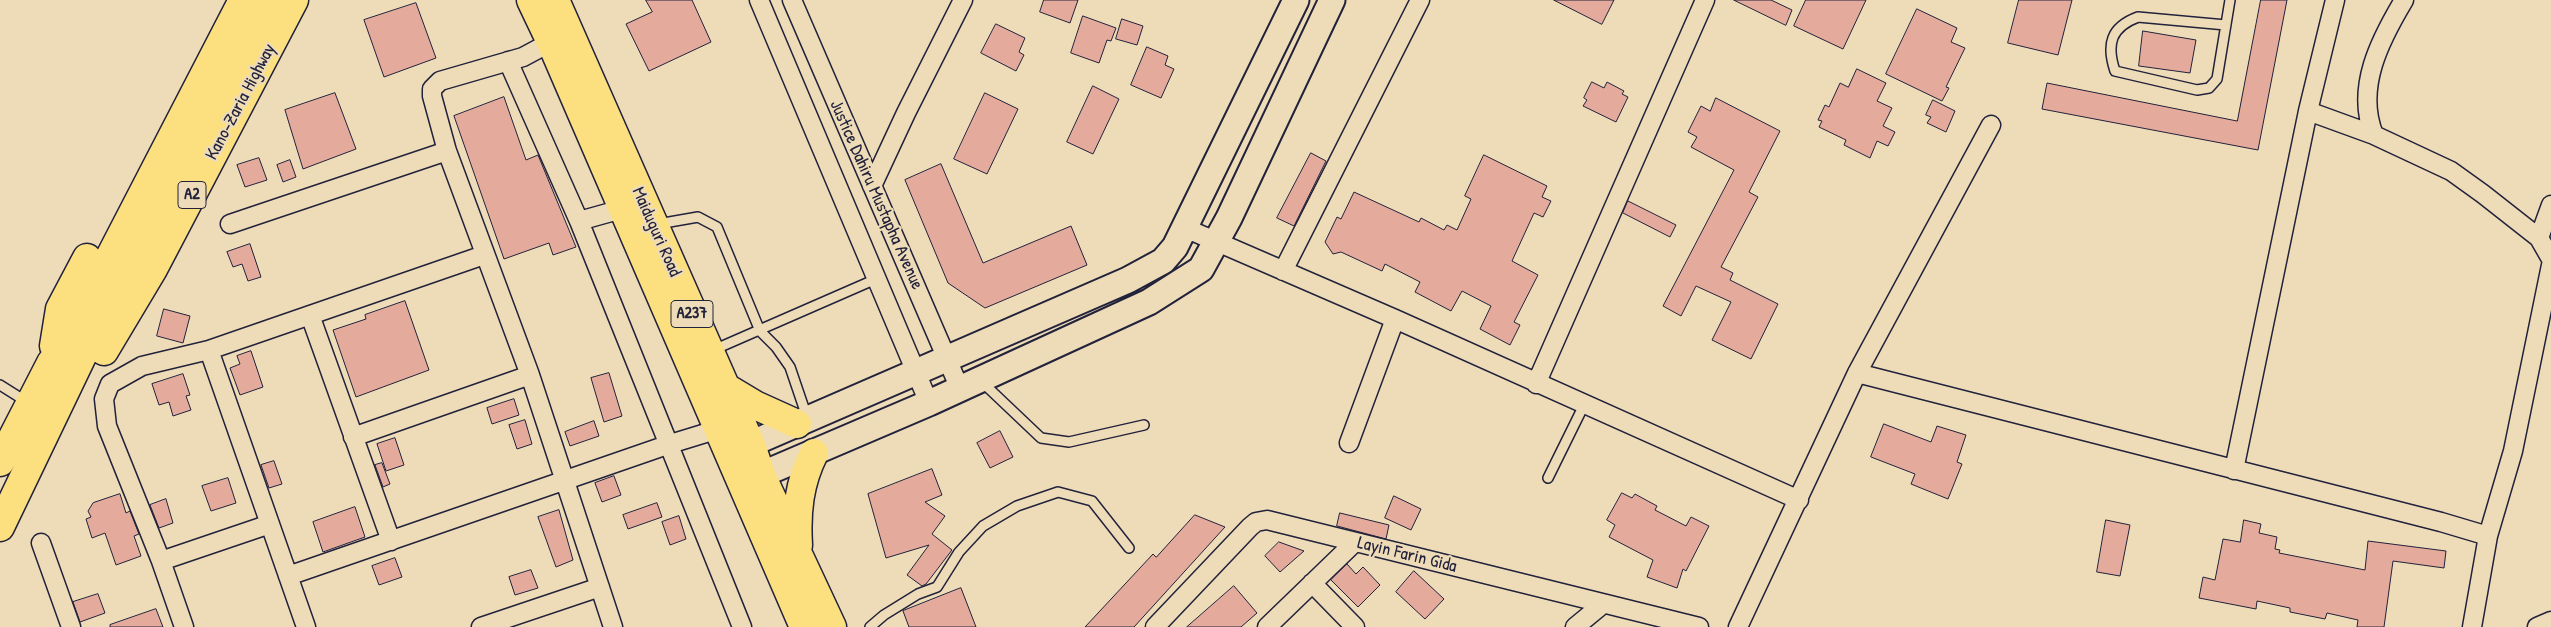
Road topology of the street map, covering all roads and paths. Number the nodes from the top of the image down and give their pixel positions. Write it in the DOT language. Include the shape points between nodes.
graph roads {
  1 [pos="222,0"];
  2 [pos="243,0"];
  3 [pos="269,0"];
  4 [pos="294,0"];
  5 [pos="759,0"];
  6 [pos="792,0"];
  7 [pos="963,0"];
  8 [pos="1296,0"];
  9 [pos="1332,0"];
  10 [pos="1420,0"];
  11 [pos="1705,0"];
  12 [pos="2230,0"];
  13 [pos="2334,0"];
  14 [pos="2404,0"];
  15 [pos="537,2"];
  16 [pos="2226,25"];
  17 [pos="551,42"];
  18 [pos="508,61"];
  19 [pos="2308,111"];
  20 [pos="1991,125"];
  21 [pos="2374,135"];
  22 [pos="447,151"];
  23 [pos="872,186"];
  24 [pos="2551,205"];
  25 [pos="622,209"];
  26 [pos="579,221"];
  27 [pos="230,224"];
  28 [pos="653,226"];
  29 [pos="1185,228"];
  30 [pos="2539,238"];
  31 [pos="1216,242"];
  32 [pos="484,255"];
  33 [pos="2551,258"];
  34 [pos="2551,264"];
  35 [pos="1282,271"];
  36 [pos="876,279"];
  37 [pos="310,315"];
  38 [pos="1395,318"];
  39 [pos="760,331"];
  40 [pos="209,350"];
  41 [pos="709,352"];
  42 [pos="947,358"];
  43 [pos="68,359"];
  44 [pos="916,371"];
  45 [pos="1857,373"];
  46 [pos="530,375"];
  47 [pos="0,384"];
  48 [pos="1536,384"];
  49 [pos="970,385"];
  50 [pos="725,387"];
  51 [pos="930,403"];
  52 [pos="30,404"];
  53 [pos="1584,405"];
  54 [pos="802,422"];
  55 [pos="1144,425"];
  56 [pos="719,429"];
  57 [pos="353,437"];
  58 [pos="1349,443"];
  59 [pos="670,444"];
  60 [pos="740,449"];
  61 [pos="814,453"];
  62 [pos="0,462"];
  63 [pos="2234,470"];
  64 [pos="1548,478"];
  65 [pos="752,479"];
  66 [pos="565,481"];
  67 [pos="1799,500"];
  68 [pos="270,524"];
  69 [pos="0,527"];
  70 [pos="2488,536"];
  71 [pos="390,541"];
  72 [pos="1355,542"];
  73 [pos="41,543"];
  74 [pos="1129,548"];
  75 [pos="798,557"];
  76 [pos="161,561"];
  77 [pos="288,576"];
  78 [pos="1312,583"];
  79 [pos="600,587"];
  80 [pos="1603,604"];
  81 [pos="2551,621"];
  82 [pos="71,627"];
  83 [pos="184,627"];
  84 [pos="306,627"];
  85 [pos="481,627"];
  86 [pos="613,627"];
  87 [pos="742,627"];
  88 [pos="804,627"];
  89 [pos="832,627"];
  90 [pos="870,627"];
  91 [pos="1155,627"];
  92 [pos="1267,627"];
  93 [pos="1355,627"];
  94 [pos="1575,627"];
  95 [pos="1699,627"];
  96 [pos="1738,627"];
  97 [pos="2472,627"];
  98 [pos="2537,627"];
  1 -- 43 [label="highway, Kano-Zaria Highway / A2" via="60,309"];
  2 -- 43 [label="highway, A2"];
  3 -- 43 [label="highway, A2"];
  4 -- 43 [label="highway, Kano-Zaria Highway / A2" via="153,269 99,358"];
  5 -- 36 [label="street"];
  6 -- 23 [label="street, Justice Dahiru Mustapha Avenue"];
  7 -- 23 [label="street"];
  8 -- 29 [label="street"];
  9 -- 31 [label="street"];
  10 -- 35 [label="street"];
  11 -- 48 [label="street"];
  12 -- 16 [label="lane"];
  13 -- 19 [label="street"];
  14 -- 21 [label="street" via="2373,61 2366,100 2368,121"];
  15 -- 17 [label="highway, Maiduguri Road / A237"];
  15 -- 28 [label="highway, Maiduguri Road / A237"];
  16 -- 16 [label="lane" via="2217,79 2209,88 2197,90 2116,71 2111,60 2110,47 2116,30 2138,17"];
  17 -- 18 [label="street"];
  17 -- 25 [label="highway, Maiduguri Road / A237"];
  18 -- 22 [label="street" via="434,85 432,96"];
  18 -- 26 [label="street"];
  19 -- 21 [label="street"];
  19 -- 63 [label="street"];
  20 -- 45 [label="street"];
  21 -- 30 [label="street" via="2451,171"];
  22 -- 27 [label="street"];
  22 -- 32 [label="street"];
  23 -- 42 [label="street, Justice Dahiru Mustapha Avenue"];
  24 -- 30 [label="street"];
  25 -- 26 [label="street"];
  25 -- 56 [label="highway, Maiduguri Road / A237"];
  26 -- 59 [label="street"];
  28 -- 39 [label="lane" via="698,218 717,227"];
  28 -- 41 [label="highway, Maiduguri Road / A237"];
  29 -- 31 [label="street"];
  29 -- 42 [label="street" via="1175,247 1154,266"];
  30 -- 33 [label="street"];
  31 -- 35 [label="street"];
  31 -- 49 [label="street" via="1201,269 1174,288"];
  32 -- 37 [label="street"];
  32 -- 46 [label="street"];
  34 -- 70 [label="street" via="2513,451"];
  35 -- 38 [label="street"];
  36 -- 39 [label="lane"];
  36 -- 44 [label="street"];
  37 -- 40 [label="street"];
  37 -- 57 [label="street"];
  38 -- 48 [label="street"];
  38 -- 58 [label="street"];
  39 -- 41 [label="lane"];
  39 -- 54 [label="lane" via="790,367"];
  40 -- 68 [label="street"];
  40 -- 76 [label="street" via="134,370 110,384 104,399 107,426"];
  41 -- 50 [label="highway, Maiduguri Road / A237"];
  42 -- 44 [label="street"];
  42 -- 49 [label="street, Justice Dahiru Mustapha Avenue"];
  43 -- 52 [label="highway, Kano-Zaria Highway / A2"];
  43 -- 69 [label="highway, Kano-Zaria Highway / A2"];
  44 -- 51 [label="street"];
  44 -- 54 [label="street"];
  45 -- 63 [label="street"];
  45 -- 67 [label="street"];
  46 -- 57 [label="street"];
  46 -- 66 [label="street"];
  47 -- 52 [label="lane"];
  48 -- 53 [label="street"];
  49 -- 51 [label="street"];
  49 -- 55 [label="lane" via="1041,438 1069,442"];
  50 -- 54 [label="highway" via="755,405"];
  50 -- 60 [label="highway, Maiduguri Road / A237"];
  51 -- 61 [label="street"];
  52 -- 62 [label="highway, Kano-Zaria Highway / A2"];
  53 -- 64 [label="lane"];
  53 -- 67 [label="street"];
  54 -- 60 [label="street"];
  56 -- 59 [label="street"];
  56 -- 60 [label="highway, Maiduguri Road / A237"];
  57 -- 71 [label="street"];
  59 -- 66 [label="street"];
  59 -- 87 [label="street"];
  60 -- 65 [label="highway, Maiduguri Road / A237"];
  61 -- 65 [label="street"];
  61 -- 75 [label="highway" via="801,485 796,515"];
  63 -- 70 [label="street"];
  65 -- 75 [label="highway, Maiduguri Road / A237"];
  65 -- 88 [label="highway, Maiduguri Road / A237"];
  66 -- 71 [label="street"];
  66 -- 79 [label="street"];
  67 -- 96 [label="street"];
  68 -- 76 [label="street"];
  68 -- 77 [label="street"];
  70 -- 97 [label="street"];
  71 -- 77 [label="street"];
  72 -- 78 [label="street"];
  72 -- 80 [label="street, Layin Farin Gida"];
  72 -- 91 [label="street, Layin Farin Gida" via="1267,520 1256,522"];
  73 -- 82 [label="street"];
  74 -- 90 [label="lane" via="1092,501 1058,492 1017,506 983,526 959,552 937,587 918,594"];
  75 -- 89 [label="highway, Maiduguri Road / A237"];
  76 -- 83 [label="street"];
  77 -- 84 [label="street"];
  78 -- 92 [label="street"];
  78 -- 93 [label="street"];
  79 -- 85 [label="street"];
  79 -- 86 [label="street"];
  80 -- 94 [label="street"];
  80 -- 95 [label="street, Layin Farin Gida"];
  81 -- 98 [label="street"];
}
